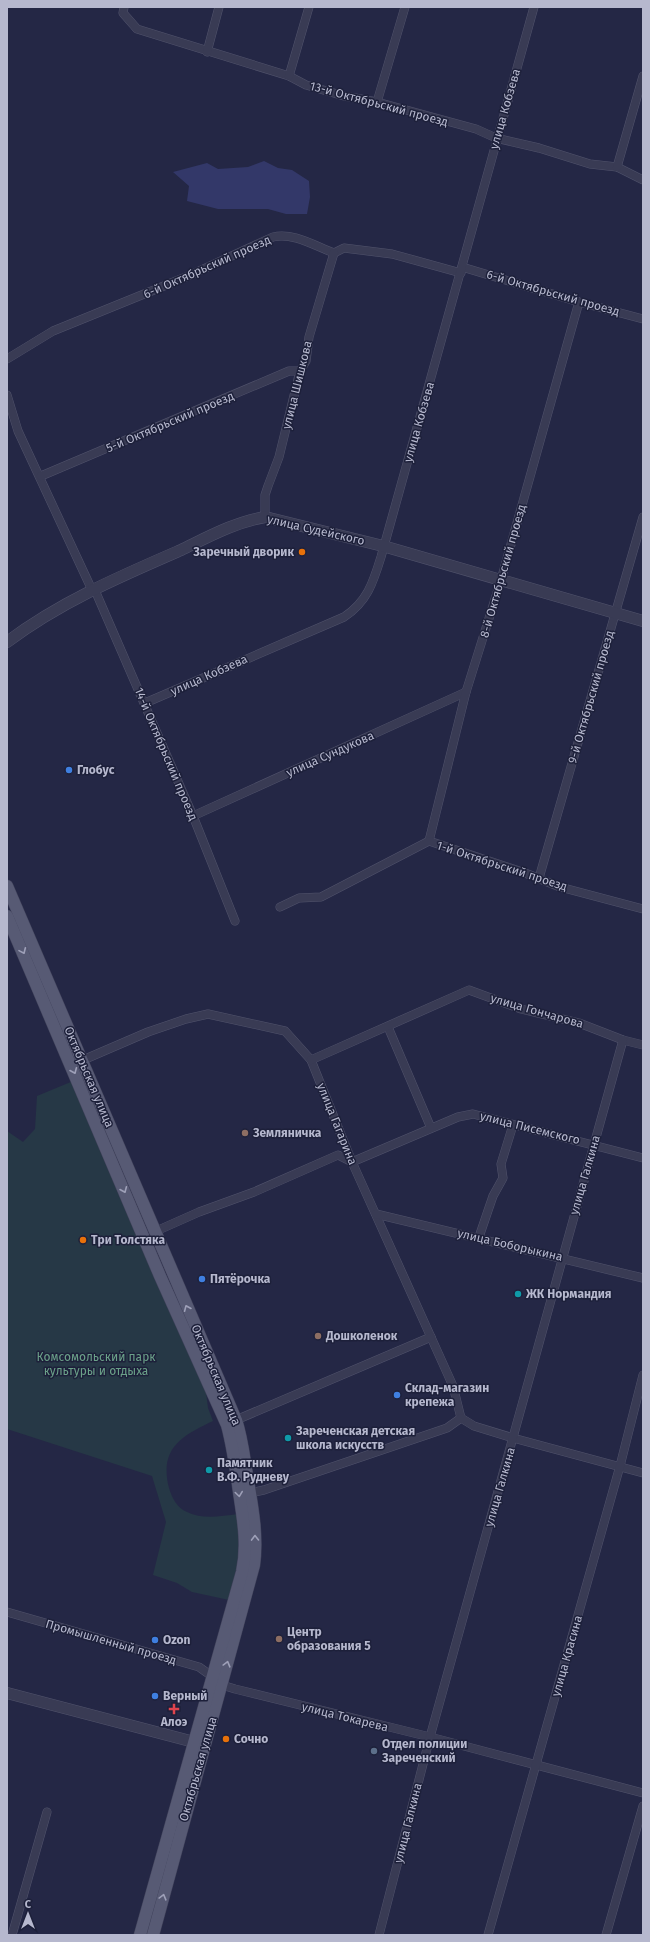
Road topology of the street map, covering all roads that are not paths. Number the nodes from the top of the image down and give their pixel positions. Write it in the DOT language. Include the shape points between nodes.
graph roads {
  1 [pos="219,7"];
  2 [pos="309,7"];
  3 [pos="405,7"];
  4 [pos="534,7"];
  5 [pos="123,10"];
  6 [pos="207,52"];
  7 [pos="289,76"];
  8 [pos="643,76"];
  9 [pos="377,102"];
  10 [pos="496,138"];
  11 [pos="617,167"];
  12 [pos="643,180"];
  13 [pos="334,253"];
  14 [pos="462,270"];
  15 [pos="579,302"];
  16 [pos="643,319"];
  17 [pos="7,359"];
  18 [pos="300,371"];
  19 [pos="7,395"];
  20 [pos="41,476"];
  21 [pos="265,517"];
  22 [pos="643,517"];
  23 [pos="383,546"];
  24 [pos="501,580"];
  25 [pos="93,589"];
  26 [pos="616,613"];
  27 [pos="643,620"];
  28 [pos="7,642"];
  29 [pos="466,692"];
  30 [pos="145,703"];
  31 [pos="193,816"];
  32 [pos="429,841"];
  33 [pos="538,878"];
  34 [pos="7,886"];
  35 [pos="280,907"];
  36 [pos="643,909"];
  37 [pos="7,916"];
  38 [pos="235,921"];
  39 [pos="388,1027"];
  40 [pos="623,1040"];
  41 [pos="643,1045"];
  42 [pos="83,1060"];
  43 [pos="311,1060"];
  44 [pos="513,1125"];
  45 [pos="431,1128"];
  46 [pos="594,1144"];
  47 [pos="643,1158"];
  48 [pos="352,1162"];
  49 [pos="376,1214"];
  50 [pos="154,1232"];
  51 [pos="479,1237"];
  52 [pos="562,1257"];
  53 [pos="643,1278"];
  54 [pos="431,1337"];
  55 [pos="643,1375"];
  56 [pos="461,1418"];
  57 [pos="232,1422"];
  58 [pos="513,1438"];
  59 [pos="620,1466"];
  60 [pos="643,1472"];
  61 [pos="250,1493"];
  62 [pos="7,1612"];
  63 [pos="217,1681"];
  64 [pos="7,1693"];
  65 [pos="430,1737"];
  66 [pos="199,1744"];
  67 [pos="537,1765"];
  68 [pos="643,1793"];
  69 [pos="643,1806"];
  70 [pos="47,1812"];
  71 [pos="12,1935"];
  72 [pos="140,1935"];
  73 [pos="153,1935"];
  74 [pos="379,1935"];
  75 [pos="488,1935"];
  76 [pos="606,1935"];
  1 -- 6 [label="street"];
  2 -- 7 [label="street"];
  3 -- 9 [label="street"];
  4 -- 10 [label="street, улица Кобзева"];
  5 -- 6 [label="street, 13-й Октябрьский проезд" via="137,28"];
  6 -- 7 [label="street, 13-й Октябрьский проезд"];
  7 -- 9 [label="street, 13-й Октябрьский проезд" via="314,88"];
  8 -- 11 [label="street"];
  9 -- 10 [label="street, 13-й Октябрьский проезд" via="476,129"];
  10 -- 11 [label="street, 13-й Октябрьский проезд" via="590,164"];
  10 -- 14 [label="street, улица Кобзева"];
  11 -- 12 [label="street, 13-й Октябрьский проезд"];
  13 -- 14 [label="street, 6-й Октябрьский проезд" via="344,248 392,254"];
  13 -- 17 [label="street, 6-й Октябрьский проезд" via="300,239 283,235 273,237 186,278 54,331"];
  13 -- 18 [label="street, улица Шишкова" via="309,337 306,361"];
  14 -- 15 [label="street, 6-й Октябрьский проезд"];
  14 -- 23 [label="street, улица Кобзева"];
  15 -- 16 [label="street, 6-й Октябрьский проезд"];
  15 -- 24 [label="street, 8-й Октябрьский проезд"];
  18 -- 20 [label="street, 5-й Октябрьский проезд" via="289,371"];
  18 -- 21 [label="street, улица Шишкова" via="279,457 265,495"];
  19 -- 20 [label="street, 14-й Октябрьский проезд" via="18,431"];
  20 -- 25 [label="street, 14-й Октябрьский проезд"];
  21 -- 23 [label="street, улица Судейского"];
  21 -- 25 [label="street, улица Судейского" via="230,528"];
  22 -- 26 [label="street, 9-й Октябрьский проезд"];
  23 -- 24 [label="street, улица Судейского"];
  23 -- 30 [label="street, улица Кобзева" via="373,581 355,610"];
  24 -- 26 [label="street, улица Судейского"];
  24 -- 29 [label="street, 8-й Октябрьский проезд"];
  25 -- 28 [label="street, улица Судейского" via="45,616"];
  25 -- 30 [label="street, 14-й Октябрьский проезд"];
  26 -- 27 [label="street, улица Судейского"];
  26 -- 33 [label="street, 9-й Октябрьский проезд"];
  29 -- 31 [label="street, улица Сундукова"];
  29 -- 32 [label="street, 8-й Октябрьский проезд"];
  30 -- 31 [label="street, 14-й Октябрьский проезд"];
  31 -- 38 [label="street, 14-й Октябрьский проезд"];
  32 -- 33 [label="street, 1-й Октябрьский проезд"];
  32 -- 35 [label="street, 1-й Октябрьский проезд" via="321,897 299,898"];
  33 -- 36 [label="street, 1-й Октябрьский проезд" via="560,887"];
  34 -- 42 [label="main road, Октябрьская улица"];
  37 -- 57 [label="main road, Октябрьская улица, one-way" via="160,1276"];
  39 -- 40 [label="street, улица Гончарова" via="469,990 521,1009 579,1023"];
  39 -- 43 [label="street, улица Гончарова"];
  39 -- 45 [label="street"];
  40 -- 41 [label="street, улица Гончарова"];
  40 -- 46 [label="street, улица Галкина"];
  42 -- 43 [label="street, улица Гагарина" via="148,1032 208,1014 284,1030"];
  42 -- 50 [label="main road, Октябрьская улица"];
  43 -- 48 [label="street, улица Гагарина"];
  44 -- 45 [label="street, улица Писемского" via="473,1114"];
  44 -- 46 [label="street, улица Писемского"];
  44 -- 51 [label="street" via="500,1164 503,1178 493,1196"];
  45 -- 48 [label="street, улица Писемского"];
  46 -- 47 [label="street, улица Писемского"];
  46 -- 52 [label="street, улица Галкина"];
  48 -- 49 [label="street, улица Гагарина"];
  48 -- 50 [label="street" via="338,1155"];
  49 -- 51 [label="street, улица Боборыкина"];
  49 -- 54 [label="street, улица Гагарина"];
  57 -- 50 [label="main road, Октябрьская улица, one-way"];
  51 -- 52 [label="street, улица Боборыкина"];
  52 -- 53 [label="street, улица Боборыкина"];
  52 -- 58 [label="street, улица Галкина"];
  54 -- 56 [label="street, улица Гагарина" via="453,1386"];
  54 -- 57 [label="street"];
  55 -- 59 [label="street, улица Красина"];
  56 -- 58 [label="street" via="474,1426"];
  56 -- 61 [label="street" via="447,1428"];
  57 -- 61 [label="main road, Октябрьская улица" via="240,1433"];
  57 -- 63 [label="main road, Октябрьская улица, one-way" via="232,1446 244,1525 245,1551"];
  58 -- 59 [label="street"];
  58 -- 65 [label="street, улица Галкина"];
  59 -- 60 [label="street"];
  59 -- 67 [label="street, улица Красина"];
  63 -- 61 [label="main road, Октябрьская улица, one-way" via="255,1558 255,1529"];
  62 -- 63 [label="street, Промышленный проезд" via="198,1667"];
  63 -- 65 [label="street, улица Токарева" via="235,1689"];
  63 -- 66 [label="main road, Октябрьская улица"];
  64 -- 66 [label="street"];
  65 -- 67 [label="street, улица Токарева"];
  65 -- 74 [label="street, улица Галкина"];
  66 -- 72 [label="main road, Октябрьская улица"];
  73 -- 66 [label="main road, Октябрьская улица, one-way"];
  67 -- 68 [label="street, улица Токарева"];
  67 -- 75 [label="street, улица Красина"];
  69 -- 76 [label="street"];
  70 -- 71 [label="street"];
}
